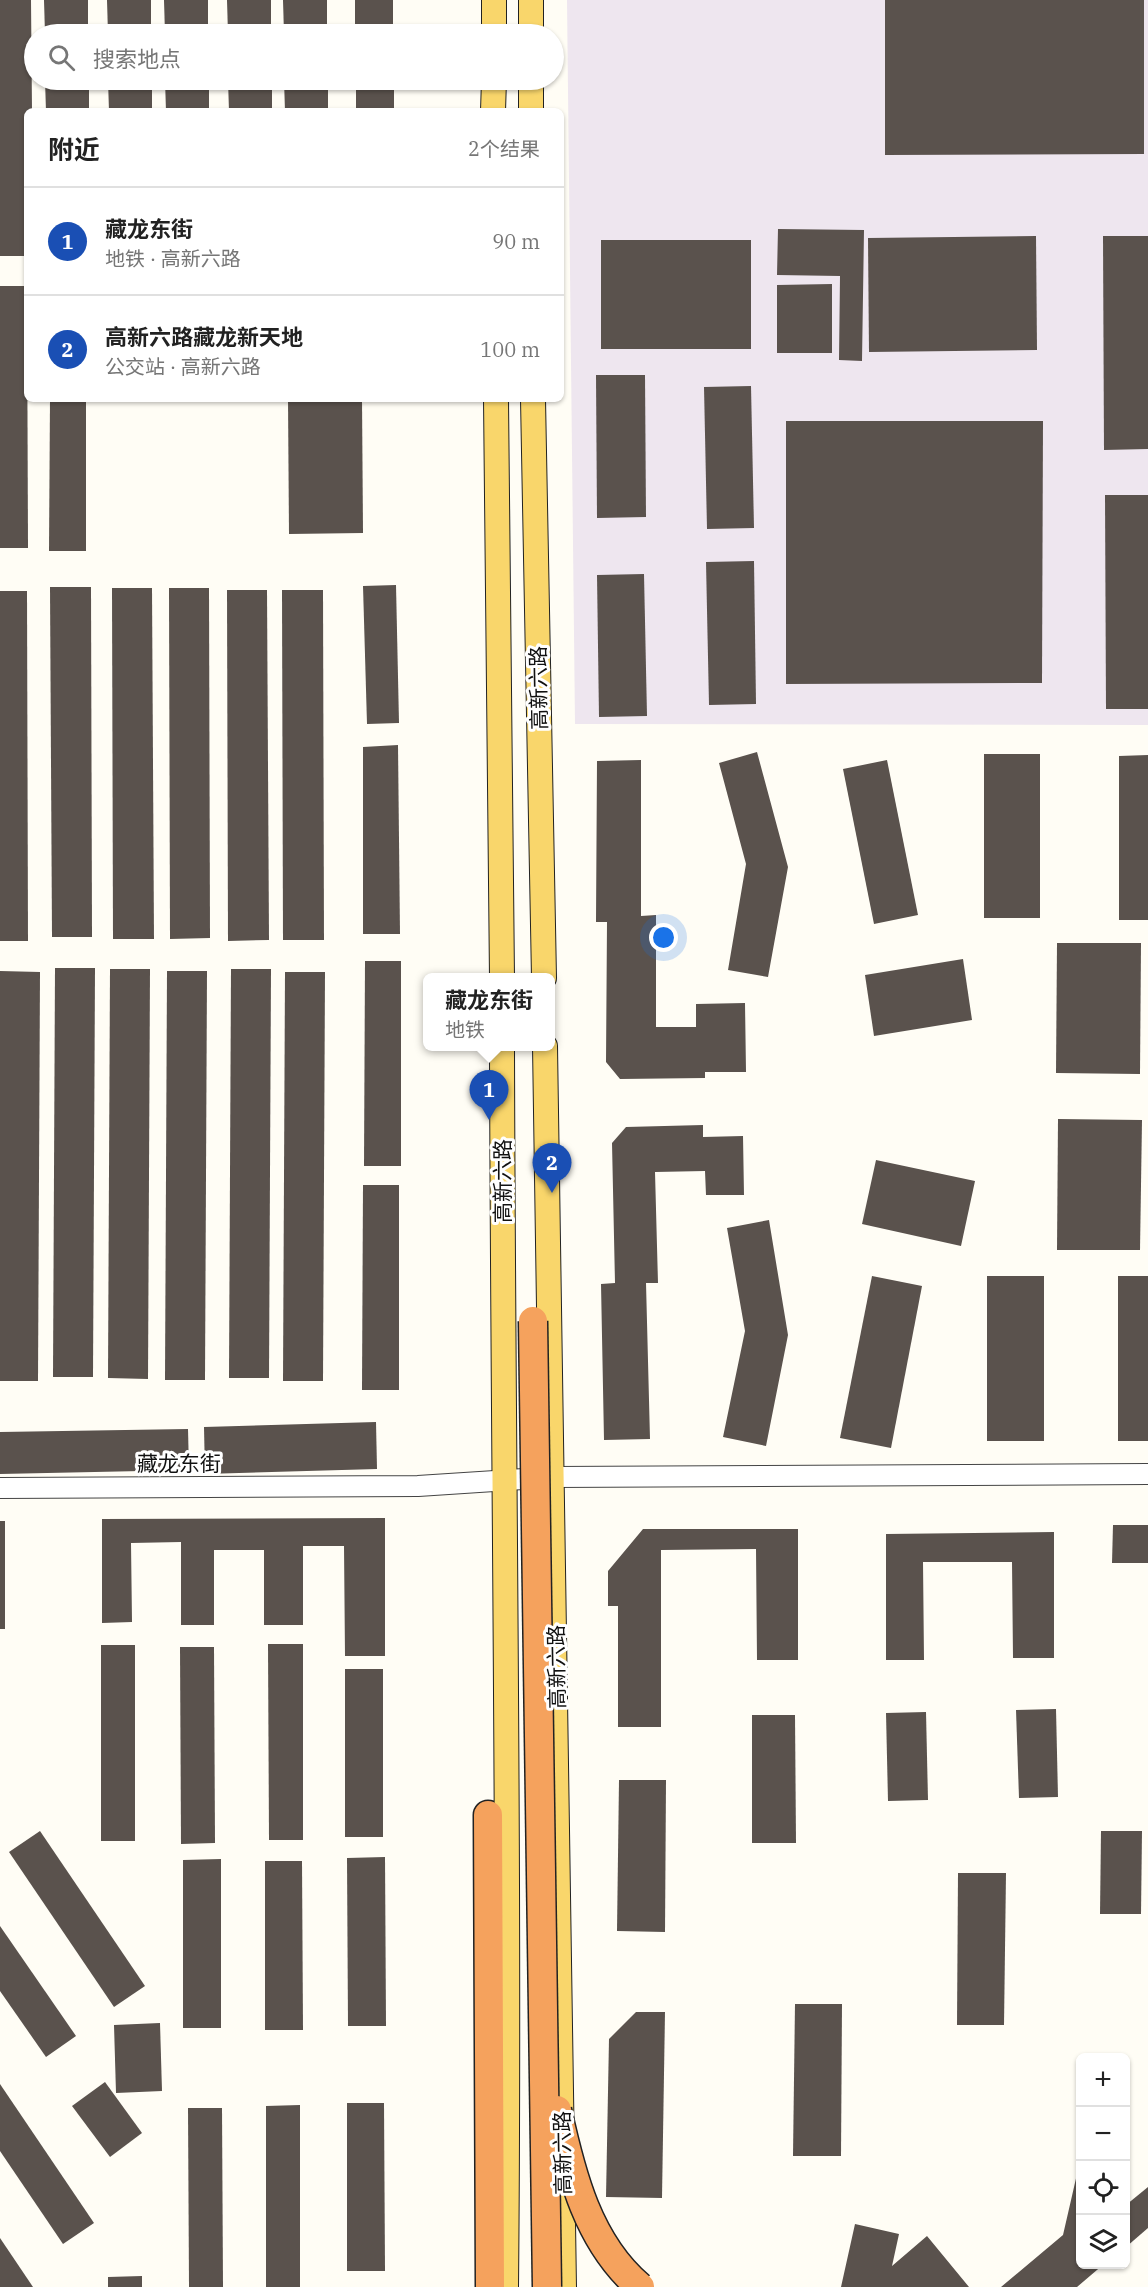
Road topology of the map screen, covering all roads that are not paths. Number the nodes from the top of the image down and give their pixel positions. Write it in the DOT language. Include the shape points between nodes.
graph roads {
  1 [pos="494,0"];
  2 [pos="531,0"];
  3 [pos="494,24"];
  4 [pos="531,24"];
  5 [pos="494,90"];
  6 [pos="531,90"];
  7 [pos="494,108"];
  8 [pos="531,108"];
  9 [pos="496,402"];
  10 [pos="533,402"];
  11 [pos="502,973"];
  12 [pos="544,973"];
  13 [pos="502,1051"];
  14 [pos="545,1051"];
  15 [pos="533,1321"];
  16 [pos="1148,1474"];
  17 [pos="554,1478"];
  18 [pos="502,1480"];
  19 [pos="0,1488"];
  20 [pos="488,1815"];
  21 [pos="543,2010"];
  22 [pos="490,2287"];
  23 [pos="506,2287"];
  24 [pos="547,2287"];
  25 [pos="564,2287"];
  26 [pos="640,2287"];
  1 -- 3 [label="main road"];
  2 -- 4 [label="main road"];
  5 -- 7 [label="main road"];
  6 -- 8 [label="main road"];
  9 -- 11 [label="main road, 高新六路"];
  10 -- 12 [label="main road, 高新六路"];
  13 -- 18 [label="main road, 高新六路"];
  14 -- 17 [label="main road, 高新六路"];
  15 -- 21 [label="highway, bridge"];
  16 -- 17 [label="street, 藏龙东街"];
  17 -- 18 [label="street, 藏龙东街"];
  17 -- 25 [label="main road, 高新六路"];
  18 -- 19 [label="street, 藏龙东街" via="418,1486"];
  18 -- 23 [label="main road, 高新六路" via="509,1981"];
  20 -- 22 [label="highway"];
  21 -- 24 [label="highway, bridge"];
  21 -- 26 [label="highway, bridge" via="556,2107 580,2200 602,2242"];
}
